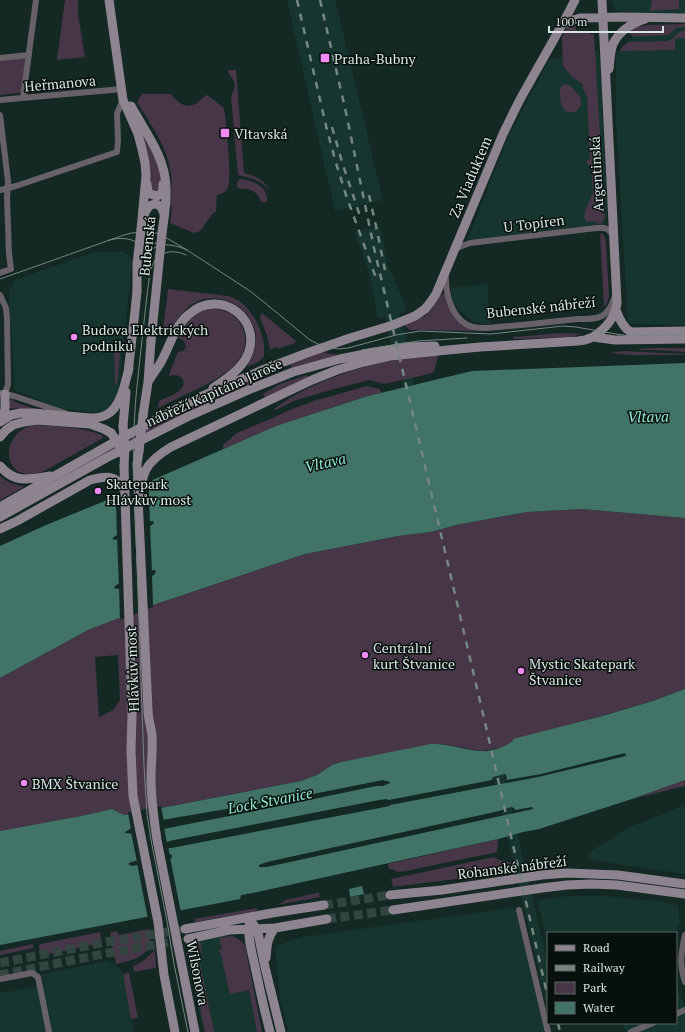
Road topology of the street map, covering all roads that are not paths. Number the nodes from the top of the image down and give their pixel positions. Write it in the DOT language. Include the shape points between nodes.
graph roads {
  1 [pos="36,0"];
  2 [pos="109,0"];
  3 [pos="575,0"];
  4 [pos="602,0"];
  5 [pos="603,18"];
  6 [pos="652,18"];
  7 [pos="685,18"];
  8 [pos="562,25"];
  9 [pos="29,55"];
  10 [pos="0,58"];
  11 [pos="122,89"];
  12 [pos="606,89"];
  13 [pos="23,98"];
  14 [pos="0,100"];
  15 [pos="123,100"];
  16 [pos="0,115"];
  17 [pos="163,170"];
  18 [pos="146,176"];
  19 [pos="8,188"];
  20 [pos="0,190"];
  21 [pos="144,211"];
  22 [pos="164,214"];
  23 [pos="614,237"];
  24 [pos="454,249"];
  25 [pos="447,269"];
  26 [pos="0,273"];
  27 [pos="617,290"];
  28 [pos="0,295"];
  29 [pos="616,310"];
  30 [pos="393,325"];
  31 [pos="685,331"];
  32 [pos="593,338"];
  33 [pos="685,339"];
  34 [pos="480,347"];
  35 [pos="129,368"];
  36 [pos="148,382"];
  37 [pos="2,394"];
  38 [pos="198,398"];
  39 [pos="143,415"];
  40 [pos="74,416"];
  41 [pos="1,421"];
  42 [pos="123,426"];
  43 [pos="0,437"];
  44 [pos="0,466"];
  45 [pos="124,466"];
  46 [pos="56,475"];
  47 [pos="125,492"];
  48 [pos="139,503"];
  49 [pos="0,508"];
  50 [pos="15,509"];
  51 [pos="0,517"];
  52 [pos="0,529"];
  53 [pos="685,884"];
  54 [pos="685,894"];
  55 [pos="390,895"];
  56 [pos="324,905"];
  57 [pos="393,910"];
  58 [pos="519,910"];
  59 [pos="250,918"];
  60 [pos="173,919"];
  61 [pos="327,919"];
  62 [pos="275,928"];
  63 [pos="252,929"];
  64 [pos="186,930"];
  65 [pos="685,935"];
  66 [pos="188,939"];
  67 [pos="265,967"];
  68 [pos="0,979"];
  69 [pos="685,982"];
  70 [pos="651,1024"];
  71 [pos="49,1032"];
  72 [pos="175,1032"];
  73 [pos="195,1032"];
  74 [pos="270,1032"];
  75 [pos="282,1032"];
  76 [pos="548,1032"];
  77 [pos="631,1032"];
  1 -- 9 [label="street"];
  2 -- 11 [label="main road, Bubenská"];
  3 -- 8 [label="main road"];
  4 -- 5 [label="main road, Argentinská"];
  5 -- 6 [label="main road"];
  5 -- 8 [label="main road" via="574,19"];
  5 -- 12 [label="main road, Argentinská"];
  6 -- 7 [label="main road"];
  6 -- 12 [label="main road" via="634,24 613,44"];
  8 -- 24 [label="main road, Za Viaduktem" via="526,87 503,134"];
  9 -- 10 [label="street"];
  9 -- 13 [label="street"];
  11 -- 13 [label="street, Heřmanova"];
  11 -- 15 [label="main road, Bubenská"];
  11 -- 17 [label="main road, Bubenská" via="157,151"];
  12 -- 23 [label="main road, Argentinská"];
  13 -- 14 [label="street, Heřmanova"];
  15 -- 18 [label="main road, Bubenská" via="138,134 146,163"];
  15 -- 19 [label="street, Bubenská" via="117,114 117,152"];
  16 -- 19 [label="street"];
  17 -- 18 [label="main road" via="163,190 160,195 149,193"];
  17 -- 22 [label="main road, Bubenská" via="166,187"];
  18 -- 21 [label="main road, Bubenská"];
  19 -- 20 [label="street"];
  19 -- 26 [label="street" via="11,269"];
  21 -- 22 [label="main road" via="150,205 157,204 161,206"];
  21 -- 35 [label="main road, Bubenská, bridge"];
  22 -- 36 [label="main road, Bubenská, bridge"];
  23 -- 24 [label="street, U Topíren" via="607,229 596,228 470,243"];
  23 -- 27 [label="main road, Argentinská"];
  24 -- 25 [label="main road, Za Viaduktem"];
  25 -- 27 [label="street, Bubenské nábřeží" via="447,286 452,306 466,324 476,327 595,319 607,312"];
  25 -- 30 [label="main road, Za Viaduktem" via="436,294 425,310"];
  27 -- 29 [label="main road, Argentinská"];
  28 -- 37 [label="street" via="7,318 8,384"];
  29 -- 31 [label="main road, Bubenské nábřeží" via="621,322 631,332"];
  29 -- 32 [label="main road, Argentinská" via="611,322"];
  30 -- 38 [label="main road, nábřeží Kapitána Jaroše" via="320,348"];
  32 -- 33 [label="main road"];
  32 -- 34 [label="main road"];
  34 -- 48 [label="main road" via="378,358 312,380 162,452 149,464 144,473"];
  34 -- 50 [label="main road, nábřeží Kapitána Jaroše" via="406,347 340,359 293,372 228,398 187,418 106,458"];
  35 -- 40 [label="main road" via="120,399 110,413 97,418"];
  35 -- 42 [label="main road, Bubenská"];
  36 -- 38 [label="main road" via="181,322 189,313 209,304 220,304 242,316 250,336 250,344 245,360 233,374"];
  36 -- 39 [label="main road, Bubenská"];
  37 -- 40 [label="street"];
  37 -- 41 [label="main road" via="5,408"];
  38 -- 46 [label="main road, nábřeží Kapitána Jaroše"];
  39 -- 48 [label="main road, Hlávkův most, bridge" via="137,464"];
  40 -- 41 [label="main road" via="21,412"];
  42 -- 45 [label="main road, Hlávkův most, bridge"];
  43 -- 45 [label="main road, bridge" via="14,425 37,420 90,424 111,433 118,444"];
  44 -- 46 [label="main road" via="12,476 19,478"];
  45 -- 47 [label="main road, Hlávkův most"];
  46 -- 49 [label="main road, nábřeží Kapitána Jaroše"];
  47 -- 52 [label="main road" via="120,482 113,478 93,479"];
  47 -- 72 [label="main road, Hlávkův most" via="133,796 158,922 164,975"];
  48 -- 60 [label="main road, Hlávkův most" via="148,718 152,734 152,794"];
  49 -- 50 [label="main road"];
  50 -- 51 [label="main road, nábřeží Kapitána Jaroše"];
  53 -- 55 [label="main road, Rohanské nábřeží" via="618,875 567,873"];
  54 -- 57 [label="main road, Rohanské nábřeží" via="617,885 567,885"];
  56 -- 59 [label="main road"];
  58 -- 76 [label="street"];
  59 -- 63 [label="main road"];
  59 -- 64 [label="main road"];
  60 -- 73 [label="main road, Wilsonova"];
  61 -- 62 [label="main road"];
  62 -- 63 [label="main road"];
  62 -- 67 [label="main road" via="268,941"];
  63 -- 66 [label="main road" via="229,930"];
  63 -- 67 [label="main road" via="258,933"];
  63 -- 74 [label="main road" via="249,938"];
  65 -- 69 [label="street" via="680,962"];
  67 -- 75 [label="main road"];
  68 -- 71 [label="street" via="32,973 38,977"];
  70 -- 77 [label="street"];
}
